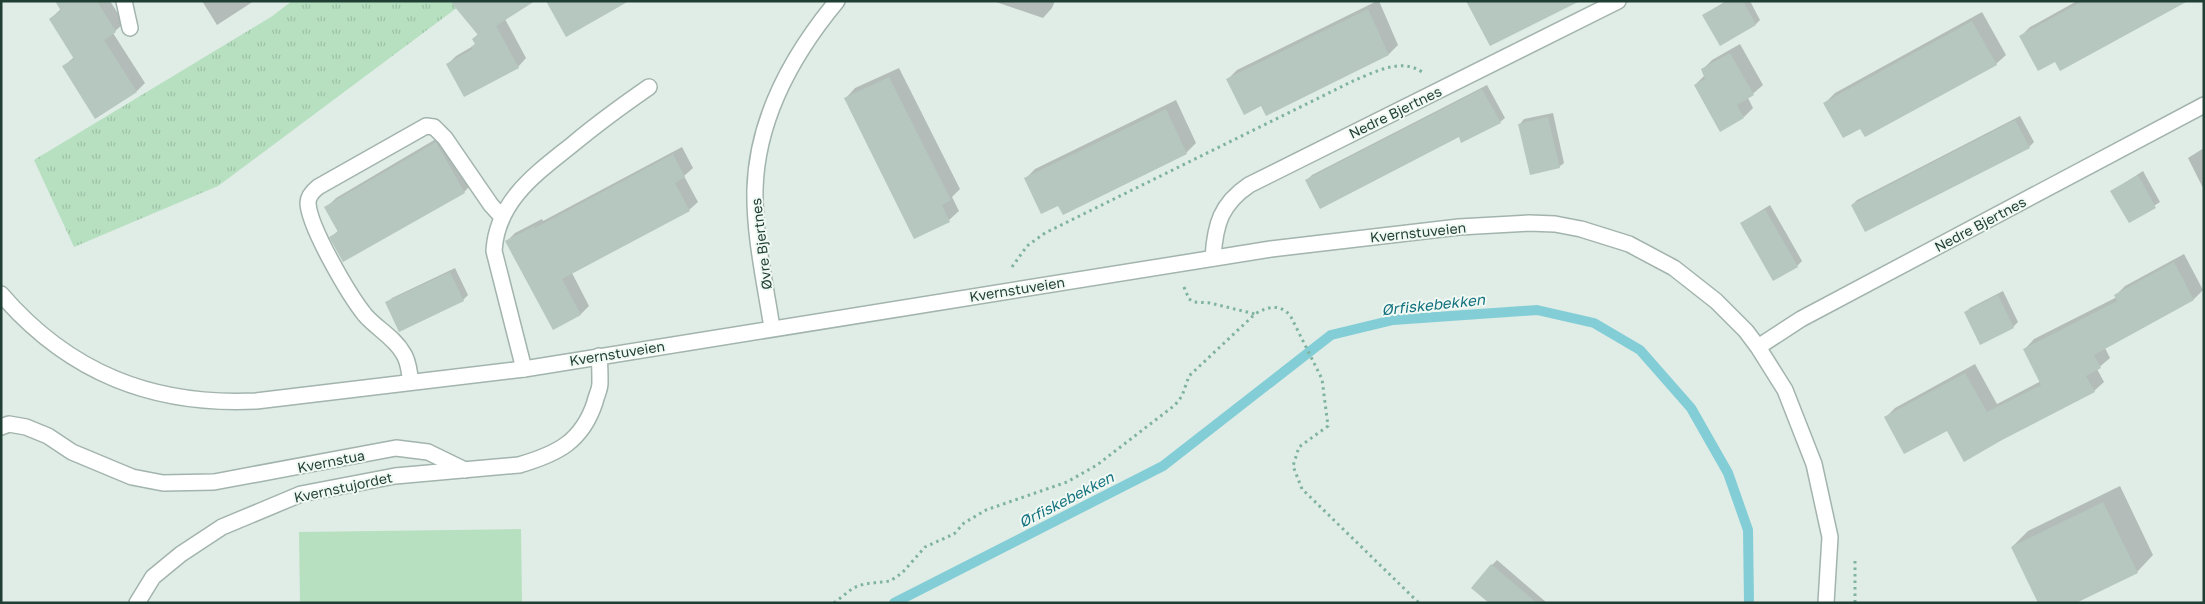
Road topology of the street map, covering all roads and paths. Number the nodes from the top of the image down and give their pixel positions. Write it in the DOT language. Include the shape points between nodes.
graph roads {
  1 [pos="124,1"];
  2 [pos="837,1"];
  3 [pos="1618,1"];
  4 [pos="130,28"];
  5 [pos="649,87"];
  6 [pos="1439,90"];
  7 [pos="2204,105"];
  8 [pos="502,217"];
  9 [pos="1213,258"];
  10 [pos="1174,264"];
  11 [pos="1011,289"];
  12 [pos="1,294"];
  13 [pos="1255,314"];
  14 [pos="772,328"];
  15 [pos="1758,347"];
  16 [pos="599,356"];
  17 [pos="524,369"];
  18 [pos="411,382"];
  19 [pos="1,427"];
  20 [pos="465,470"];
  21 [pos="1854,556"];
  22 [pos="137,603"];
  23 [pos="834,603"];
  24 [pos="1419,603"];
  25 [pos="1826,603"];
  26 [pos="1855,603"];
  1 -- 4 [label="street"];
  2 -- 14 [label="street, Øvre Bjertnes" via="816,26 793,64 778,94 759,155 755,189 757,227"];
  3 -- 6 [label="street, Nedre Bjertnes"];
  5 -- 8 [label="street" via="619,107 527,182"];
  6 -- 9 [label="street, Nedre Bjertnes" via="1235,195 1222,212 1214,236"];
  6 -- 11 [label="path" via="1420,70 1406,66 1385,68 1353,81 1045,233 1017,258 1011,268"];
  7 -- 15 [label="street, Nedre Bjertnes" via="1826,306"];
  8 -- 17 [label="street" via="495,233 494,251"];
  8 -- 18 [label="street" via="490,205 445,138 434,127 426,126 311,194 308,201 311,215 329,257 365,315 404,353"];
  9 -- 10 [label="street, Kvernstuveien"];
  9 -- 15 [label="street, Kvernstuveien" via="1271,248 1458,227 1555,224 1629,244 1674,268 1716,301"];
  10 -- 11 [label="street, Kvernstuveien"];
  10 -- 13 [label="path" via="1194,302"];
  11 -- 14 [label="street, Kvernstuveien"];
  12 -- 18 [label="street, Kvernstuveien" via="30,326 80,362 114,379 166,395 221,403"];
  13 -- 23 [label="path" via="1189,376 1182,396 1174,404 1097,465 1067,482 986,510 964,523 954,534 925,547 902,573 890,581 853,588"];
  13 -- 24 [label="path" via="1273,306 1286,311 1322,379 1328,426 1299,447 1293,466 1302,489"];
  14 -- 16 [label="street, Kvernstuveien"];
  15 -- 25 [label="street, Kvernstuveien" via="1785,390 1814,464 1830,536"];
  16 -- 17 [label="street, Kvernstuveien"];
  16 -- 20 [label="street" via="600,385 591,414 566,446 519,465"];
  17 -- 18 [label="street, Kvernstuveien"];
  19 -- 20 [label="street, Kvernstua" via="9,424 26,427 48,436 72,452 132,477 164,483 214,482 396,448 428,452"];
  20 -- 22 [label="street, Kvernstujordet" via="395,476 301,494 222,526 152,577"];
  21 -- 26 [label="path"];
}
